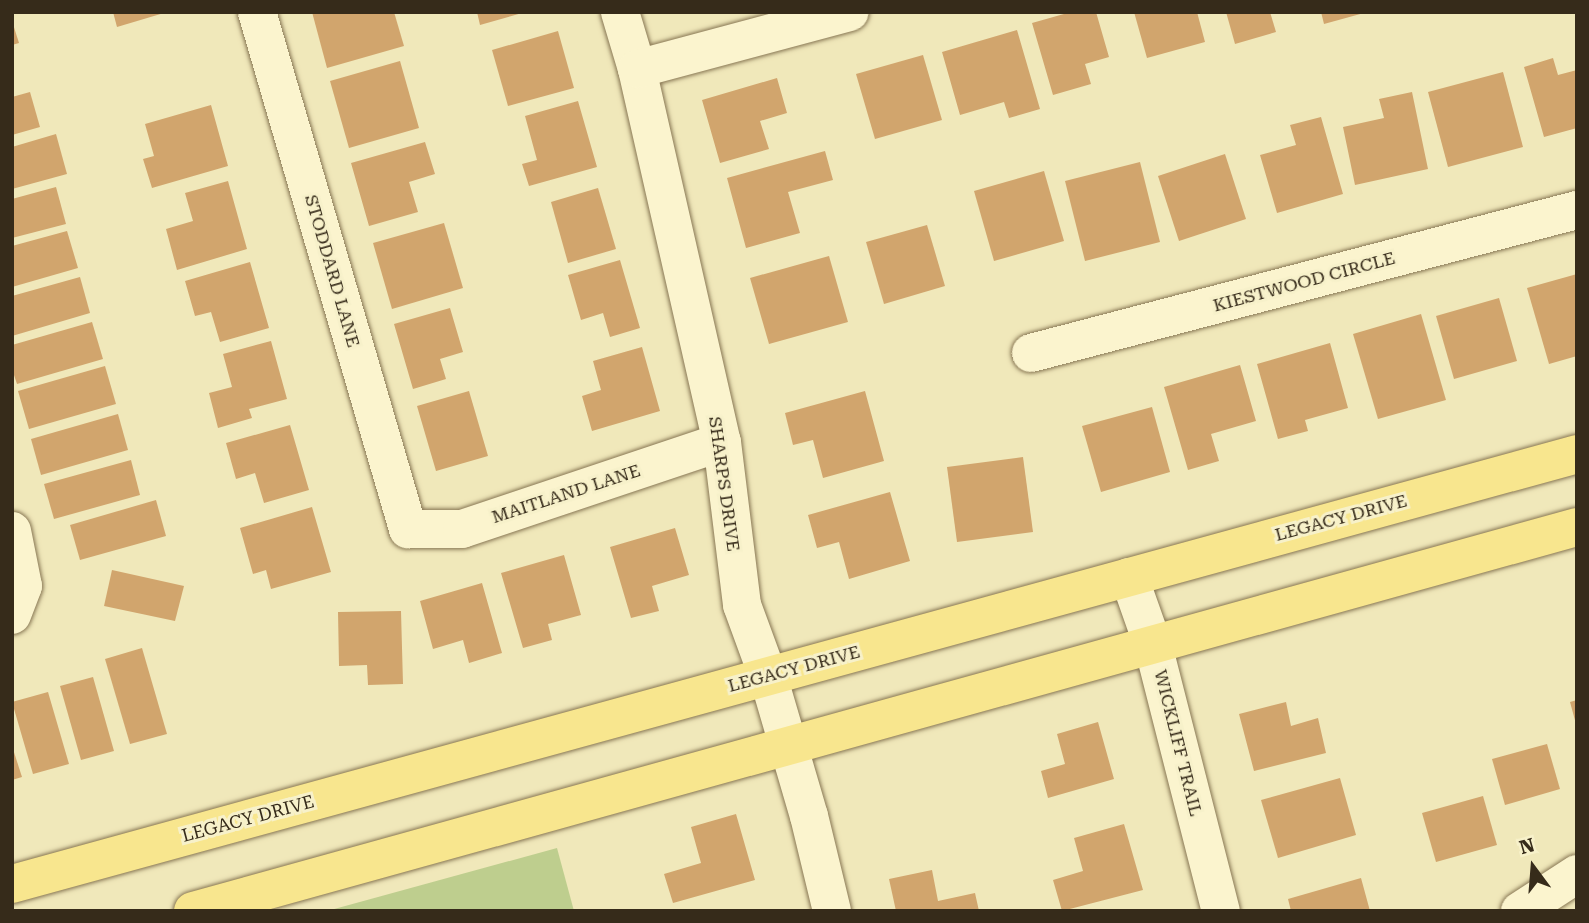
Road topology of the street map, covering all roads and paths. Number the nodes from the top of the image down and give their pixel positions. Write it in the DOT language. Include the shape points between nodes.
graph roads {
  1 [pos="257,12"];
  2 [pos="620,12"];
  3 [pos="849,12"];
  4 [pos="636,69"];
  5 [pos="1577,210"];
  6 [pos="1031,353"];
  7 [pos="722,442"];
  8 [pos="1577,454"];
  9 [pos="1577,527"];
  10 [pos="408,529"];
  11 [pos="12,531"];
  12 [pos="1129,577"];
  13 [pos="14,614"];
  14 [pos="1153,645"];
  15 [pos="768,676"];
  16 [pos="788,746"];
  17 [pos="1577,874"];
  18 [pos="12,884"];
  19 [pos="193,911"];
  20 [pos="832,911"];
  21 [pos="1221,911"];
  22 [pos="1520,911"];
  1 -- 10 [label="street, STODDARD LANE"];
  2 -- 4 [label="street, SHARPS DRIVE"];
  3 -- 4 [label="street"];
  4 -- 7 [label="street, SHARPS DRIVE"];
  5 -- 6 [label="street, KIESTWOOD CIRCLE"];
  7 -- 10 [label="street, MAITLAND LANE" via="462,528"];
  7 -- 15 [label="street, SHARPS DRIVE" via="742,605"];
  8 -- 12 [label="main road, LEGACY DRIVE"];
  9 -- 14 [label="main road"];
  11 -- 13 [label="street" via="23,586"];
  12 -- 14 [label="street, WICKLIFF TRAIL"];
  12 -- 15 [label="main road, LEGACY DRIVE"];
  14 -- 16 [label="main road"];
  14 -- 21 [label="street, WICKLIFF TRAIL"];
  15 -- 16 [label="street, SHARPS DRIVE"];
  15 -- 18 [label="main road, LEGACY DRIVE"];
  16 -- 19 [label="main road"];
  16 -- 20 [label="street, SHARPS DRIVE"];
  17 -- 22 [label="street"];
}
